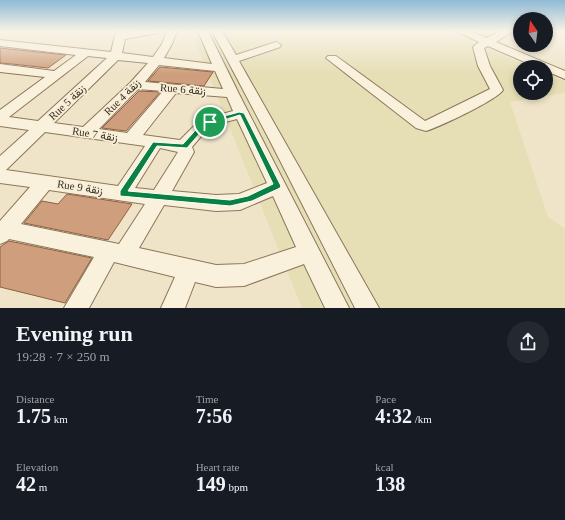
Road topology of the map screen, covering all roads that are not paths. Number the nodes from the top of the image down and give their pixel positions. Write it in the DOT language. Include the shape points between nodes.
graph roads {
  1 [pos="23,45"];
  2 [pos="118,45"];
  3 [pos="166,45"];
  4 [pos="213,45"];
  5 [pos="221,45"];
  6 [pos="275,45"];
  7 [pos="480,45"];
  8 [pos="501,45"];
  9 [pos="503,45"];
  10 [pos="87,52"];
  11 [pos="116,56"];
  12 [pos="332,58"];
  13 [pos="157,60"];
  14 [pos="226,64"];
  15 [pos="565,68"];
  16 [pos="3,71"];
  17 [pos="57,75"];
  18 [pos="565,75"];
  19 [pos="135,85"];
  20 [pos="172,89"];
  21 [pos="232,94"];
  22 [pos="241,113"];
  23 [pos="0,117"];
  24 [pos="0,121"];
  25 [pos="41,126"];
  26 [pos="86,133"];
  27 [pos="131,139"];
  28 [pos="155,144"];
  29 [pos="185,149"];
  30 [pos="0,166"];
  31 [pos="0,176"];
  32 [pos="45,182"];
  33 [pos="277,186"];
  34 [pos="122,194"];
  35 [pos="160,197"];
  36 [pos="3,232"];
  37 [pos="310,252"];
  38 [pos="117,253"];
  39 [pos="189,271"];
  40 [pos="76,308"];
  41 [pos="172,308"];
  42 [pos="337,308"];
  43 [pos="367,308"];
  1 -- 10 [label="street"];
  2 -- 11 [label="street"];
  3 -- 13 [label="street, Rue 4 زنقة"];
  4 -- 14 [label="street"];
  5 -- 14 [label="street"];
  6 -- 14 [label="street"];
  7 -- 12 [label="street" via="478,50 484,66 498,90 426,126 421,125"];
  8 -- 18 [label="street"];
  9 -- 15 [label="street"];
  10 -- 11 [label="street"];
  10 -- 17 [label="street"];
  11 -- 13 [label="street"];
  11 -- 25 [label="street, Rue 5 زنقة"];
  13 -- 14 [label="street"];
  13 -- 19 [label="street, Rue 4 زنقة"];
  14 -- 21 [label="street"];
  14 -- 43 [label="street" via="278,141"];
  16 -- 17 [label="street"];
  17 -- 23 [label="street"];
  19 -- 20 [label="street, Rue 6 زنقة"];
  19 -- 26 [label="street, Rue 4 زنقة"];
  20 -- 21 [label="street, Rue 6 زنقة"];
  20 -- 27 [label="street"];
  21 -- 22 [label="street"];
  22 -- 29 [label="street" via="205,123"];
  22 -- 33 [label="street"];
  24 -- 25 [label="street, Rue 7 زنقة"];
  25 -- 26 [label="street, Rue 7 زنقة"];
  25 -- 30 [label="street, Rue 5 زنقة"];
  26 -- 27 [label="street, Rue 7 زنقة"];
  27 -- 28 [label="street, Rue 7 زنقة"];
  28 -- 29 [label="street, Rue 7 زنقة"];
  28 -- 34 [label="street"];
  29 -- 35 [label="street"];
  31 -- 32 [label="street, Rue 9 زنقة"];
  32 -- 34 [label="street, Rue 9 زنقة"];
  32 -- 36 [label="street"];
  33 -- 35 [label="street" via="249,199 230,203"];
  33 -- 37 [label="street"];
  34 -- 35 [label="street, Rue 9 زنقة"];
  35 -- 38 [label="street"];
  36 -- 38 [label="street"];
  37 -- 39 [label="street" via="244,275 216,276"];
  37 -- 42 [label="street"];
  38 -- 39 [label="street"];
  38 -- 40 [label="street"];
  39 -- 41 [label="street"];
}
